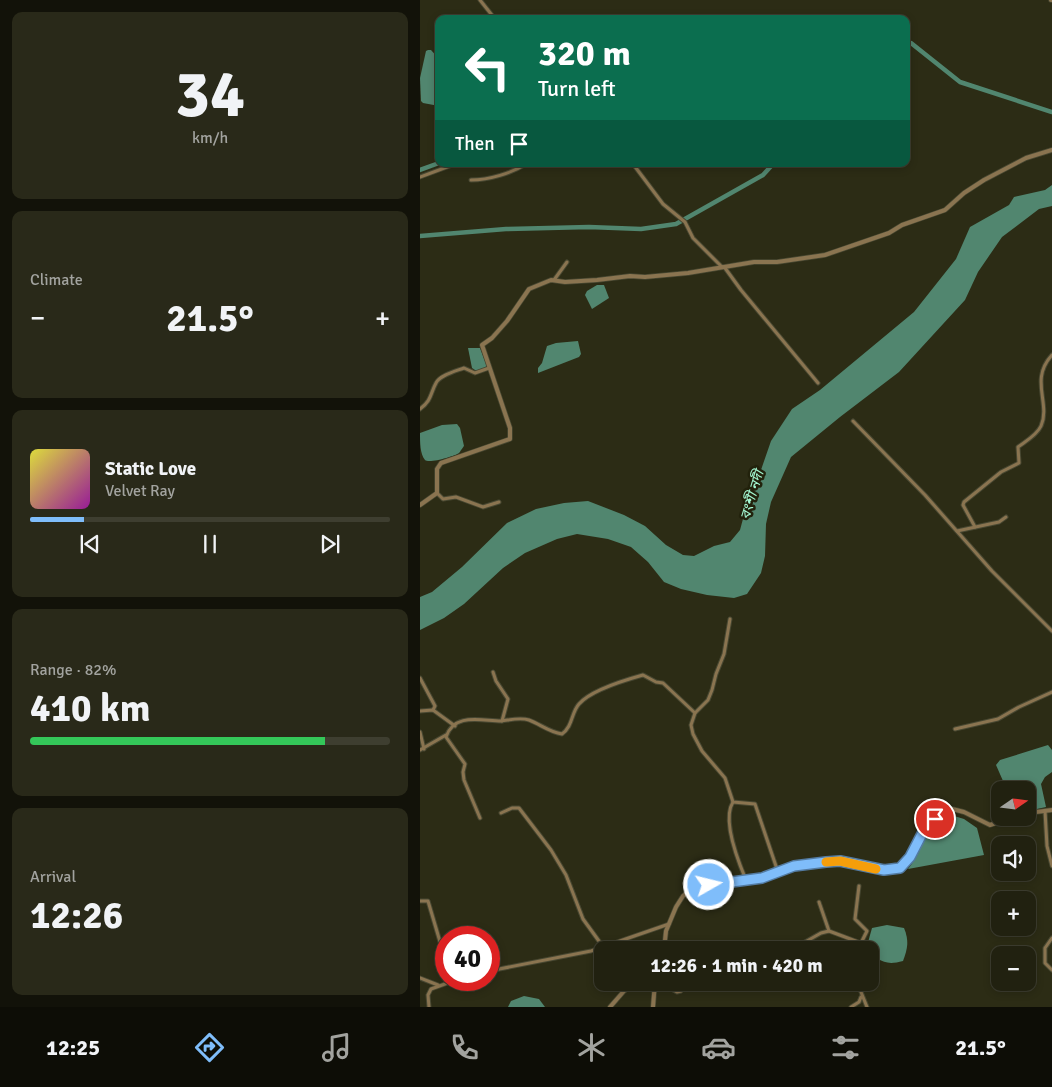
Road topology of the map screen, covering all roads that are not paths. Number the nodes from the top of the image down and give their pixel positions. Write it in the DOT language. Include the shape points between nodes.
graph roads {
  1 [pos="480,0"];
  2 [pos="492,15"];
  3 [pos="1052,150"];
  4 [pos="448,167"];
  5 [pos="521,167"];
  6 [pos="635,167"];
  7 [pos="420,178"];
  8 [pos="471,180"];
  9 [pos="567,262"];
  10 [pos="725,268"];
  11 [pos="554,280"];
  12 [pos="1052,356"];
  13 [pos="489,368"];
  14 [pos="818,382"];
  15 [pos="420,409"];
  16 [pos="853,421"];
  17 [pos="437,493"];
  18 [pos="499,502"];
  19 [pos="420,506"];
  20 [pos="1006,517"];
  21 [pos="975,528"];
  22 [pos="957,531"];
  23 [pos="730,619"];
  24 [pos="1052,631"];
  25 [pos="493,672"];
  26 [pos="420,678"];
  27 [pos="1052,692"];
  28 [pos="433,710"];
  29 [pos="420,711"];
  30 [pos="695,713"];
  31 [pos="502,721"];
  32 [pos="455,726"];
  33 [pos="956,729"];
  34 [pos="420,732"];
  35 [pos="446,735"];
  36 [pos="422,749"];
  37 [pos="733,802"];
  38 [pos="1052,810"];
  39 [pos="1044,811"];
  40 [pos="1036,812"];
  41 [pos="501,813"];
  42 [pos="480,818"];
  43 [pos="991,825"];
  44 [pos="1052,866"];
  45 [pos="778,872"];
  46 [pos="746,880"];
  47 [pos="859,886"];
  48 [pos="420,901"];
  49 [pos="819,902"];
  50 [pos="668,924"];
  51 [pos="435,926"];
  52 [pos="829,931"];
  53 [pos="1052,938"];
  54 [pos="599,941"];
  55 [pos="623,941"];
  56 [pos="665,941"];
  57 [pos="806,941"];
  58 [pos="856,941"];
  59 [pos="862,941"];
  60 [pos="594,950"];
  61 [pos="500,969"];
  62 [pos="1052,970"];
  63 [pos="420,978"];
  64 [pos="435,983"];
  65 [pos="435,987"];
  66 [pos="624,991"];
  67 [pos="654,991"];
  68 [pos="860,991"];
  69 [pos="861,996"];
  70 [pos="429,1007"];
  71 [pos="610,1007"];
  72 [pos="653,1007"];
  73 [pos="851,1007"];
  74 [pos="867,1007"];
  1 -- 2 [label="street"];
  3 -- 10 [label="street" via="1026,158 984,180 945,210 889,233 825,255"];
  4 -- 7 [label="street"];
  5 -- 8 [label="street"];
  6 -- 10 [label="street" via="664,204 685,222 693,238"];
  9 -- 11 [label="street"];
  10 -- 11 [label="street" via="598,280"];
  10 -- 14 [label="street"];
  11 -- 13 [label="street" via="530,289 507,321 482,345"];
  12 -- 21 [label="street" via="1042,372 1042,424 1018,447 1018,463 1001,472 964,502"];
  13 -- 15 [label="street" via="475,373 464,368 439,379 434,393"];
  13 -- 17 [label="street" via="510,428 510,439 441,463 437,469"];
  16 -- 22 [label="street"];
  17 -- 18 [label="street" via="444,499 456,497 483,507"];
  17 -- 19 [label="street"];
  20 -- 21 [label="street"];
  21 -- 22 [label="street"];
  22 -- 24 [label="street"];
  23 -- 30 [label="street" via="724,654 712,690 708,700"];
  25 -- 31 [label="street" via="508,699"];
  26 -- 28 [label="street" via="433,701"];
  27 -- 33 [label="street" via="998,718"];
  28 -- 29 [label="street"];
  28 -- 32 [label="street"];
  30 -- 31 [label="street" via="663,683 643,674 585,698 562,734 528,720"];
  30 -- 37 [label="street" via="691,725 693,734 702,751 725,778"];
  31 -- 32 [label="street" via="473,718"];
  32 -- 35 [label="street"];
  34 -- 36 [label="street"];
  35 -- 36 [label="street"];
  35 -- 42 [label="street" via="465,764 464,780"];
  37 -- 45 [label="street" via="755,804"];
  37 -- 46 [label="street" via="728,813"];
  38 -- 39 [label="street"];
  39 -- 40 [label="street"];
  39 -- 44 [label="street"];
  41 -- 54 [label="street" via="519,808 566,875 583,919"];
  43 -- 45 [label="street" via="959,810 950,810 923,832 910,857 900,868 884,870 840,861 804,864"];
  45 -- 46 [label="street"];
  46 -- 50 [label="street" via="692,888 683,896"];
  47 -- 59 [label="street" via="855,919 867,931"];
  48 -- 51 [label="street" via="428,902"];
  49 -- 52 [label="street"];
  50 -- 55 [label="street"];
  50 -- 56 [label="street"];
  52 -- 57 [label="street"];
  52 -- 58 [label="street"];
  53 -- 62 [label="street" via="1045,948 1045,963"];
  60 -- 61 [label="street"];
  63 -- 64 [label="street"];
  65 -- 70 [label="street" via="428,995"];
  66 -- 71 [label="street"];
  67 -- 72 [label="street"];
  68 -- 69 [label="street"];
  69 -- 73 [label="street" via="859,1002"];
  69 -- 74 [label="street"];
}
